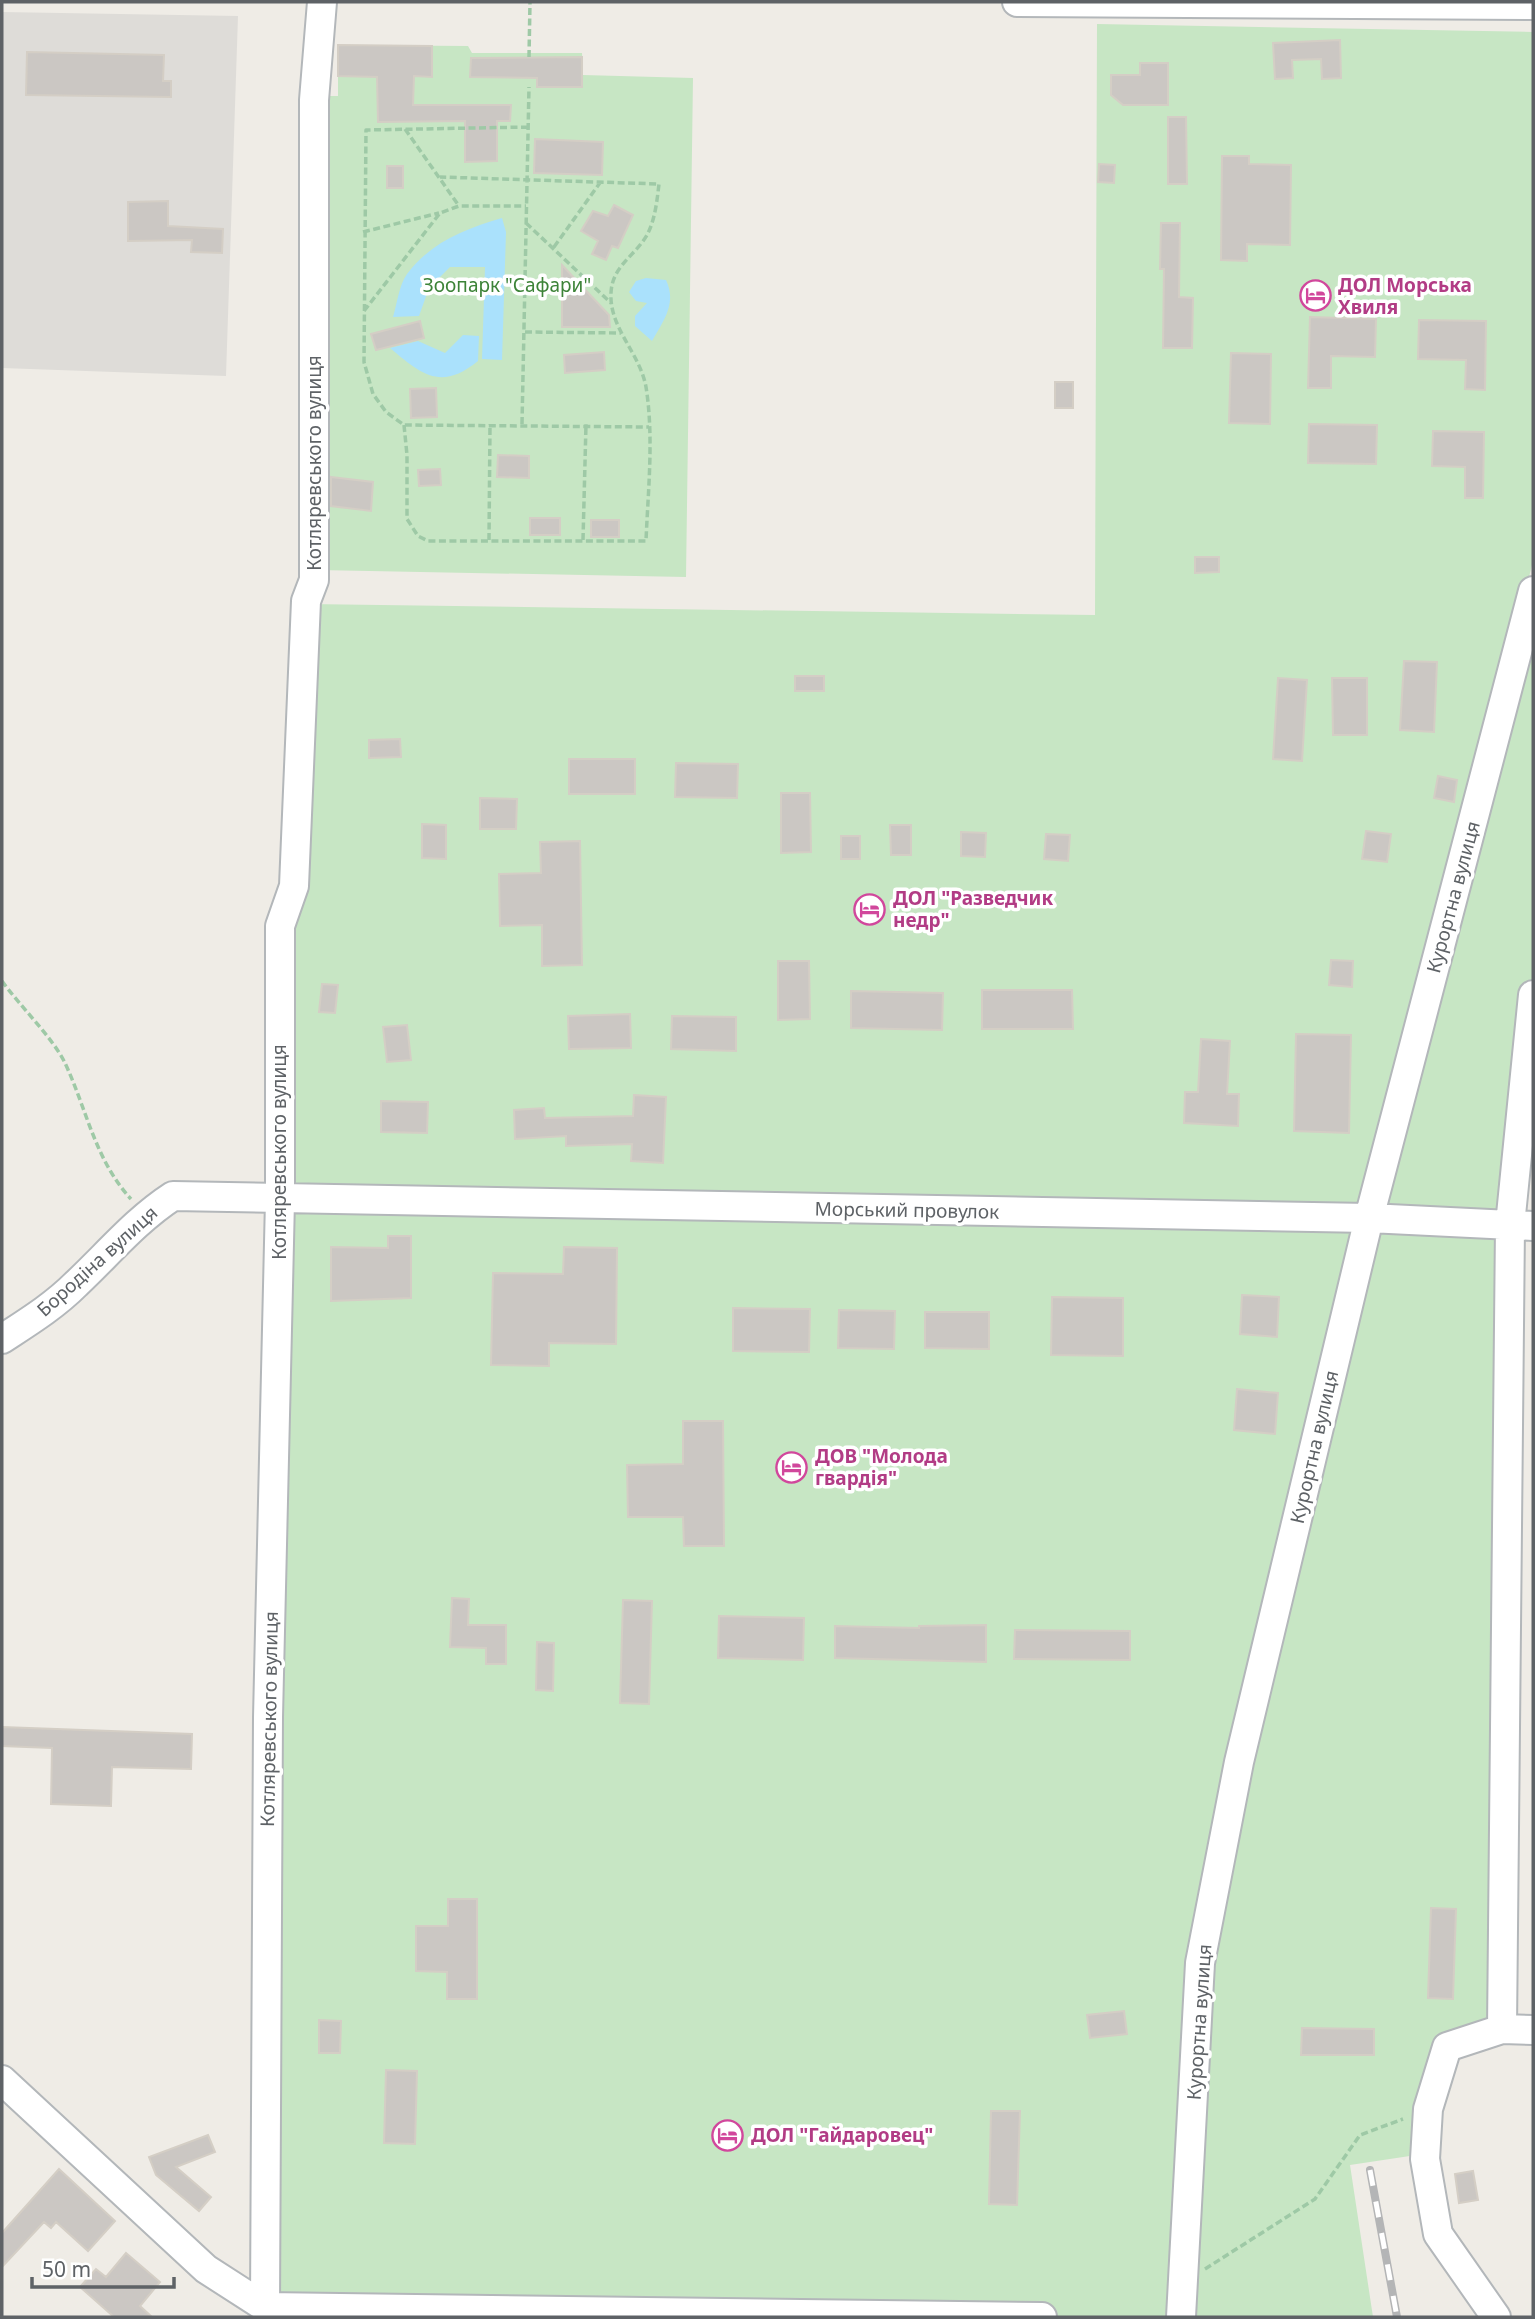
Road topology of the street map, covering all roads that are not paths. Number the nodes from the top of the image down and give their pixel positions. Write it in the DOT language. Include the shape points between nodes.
graph roads {
  1 [pos="322,2"];
  2 [pos="1017,2"];
  3 [pos="1129,3"];
  4 [pos="1533,5"];
  5 [pos="1533,591"];
  6 [pos="1529,624"];
  7 [pos="1533,995"];
  8 [pos="280,1200"];
  9 [pos="1369,1217"];
  10 [pos="1522,1226"];
  11 [pos="2,1339"];
  12 [pos="1502,2029"];
  13 [pos="1533,2030"];
  14 [pos="2,2080"];
  15 [pos="265,2307"];
  16 [pos="1042,2317"];
  17 [pos="1181,2317"];
  18 [pos="1496,2317"];
  1 -- 8 [label="street, Котляревського вулиця" via="314,100 314,580 306,601 294,886 280,926"];
  2 -- 3 [label="street"];
  3 -- 4 [label="street"];
  5 -- 6 [label="street, Курортна вулиця"];
  6 -- 9 [label="street, Курортна вулиця"];
  7 -- 10 [label="street"];
  8 -- 9 [label="street, Морський провулок"];
  8 -- 11 [label="street, Бородіна вулиця" via="173,1196 147,1213 75,1286"];
  8 -- 15 [label="street, Котляревського вулиця" via="268,1717"];
  9 -- 10 [label="street, Морський провулок"];
  9 -- 17 [label="street, Курортна вулиця" via="1239,1762 1200,1963"];
  10 -- 12 [label="street"];
  12 -- 13 [label="street"];
  12 -- 18 [label="street" via="1447,2047 1428,2109 1425,2159 1438,2234"];
  14 -- 15 [label="street" via="206,2269"];
  15 -- 16 [label="street"];
}
